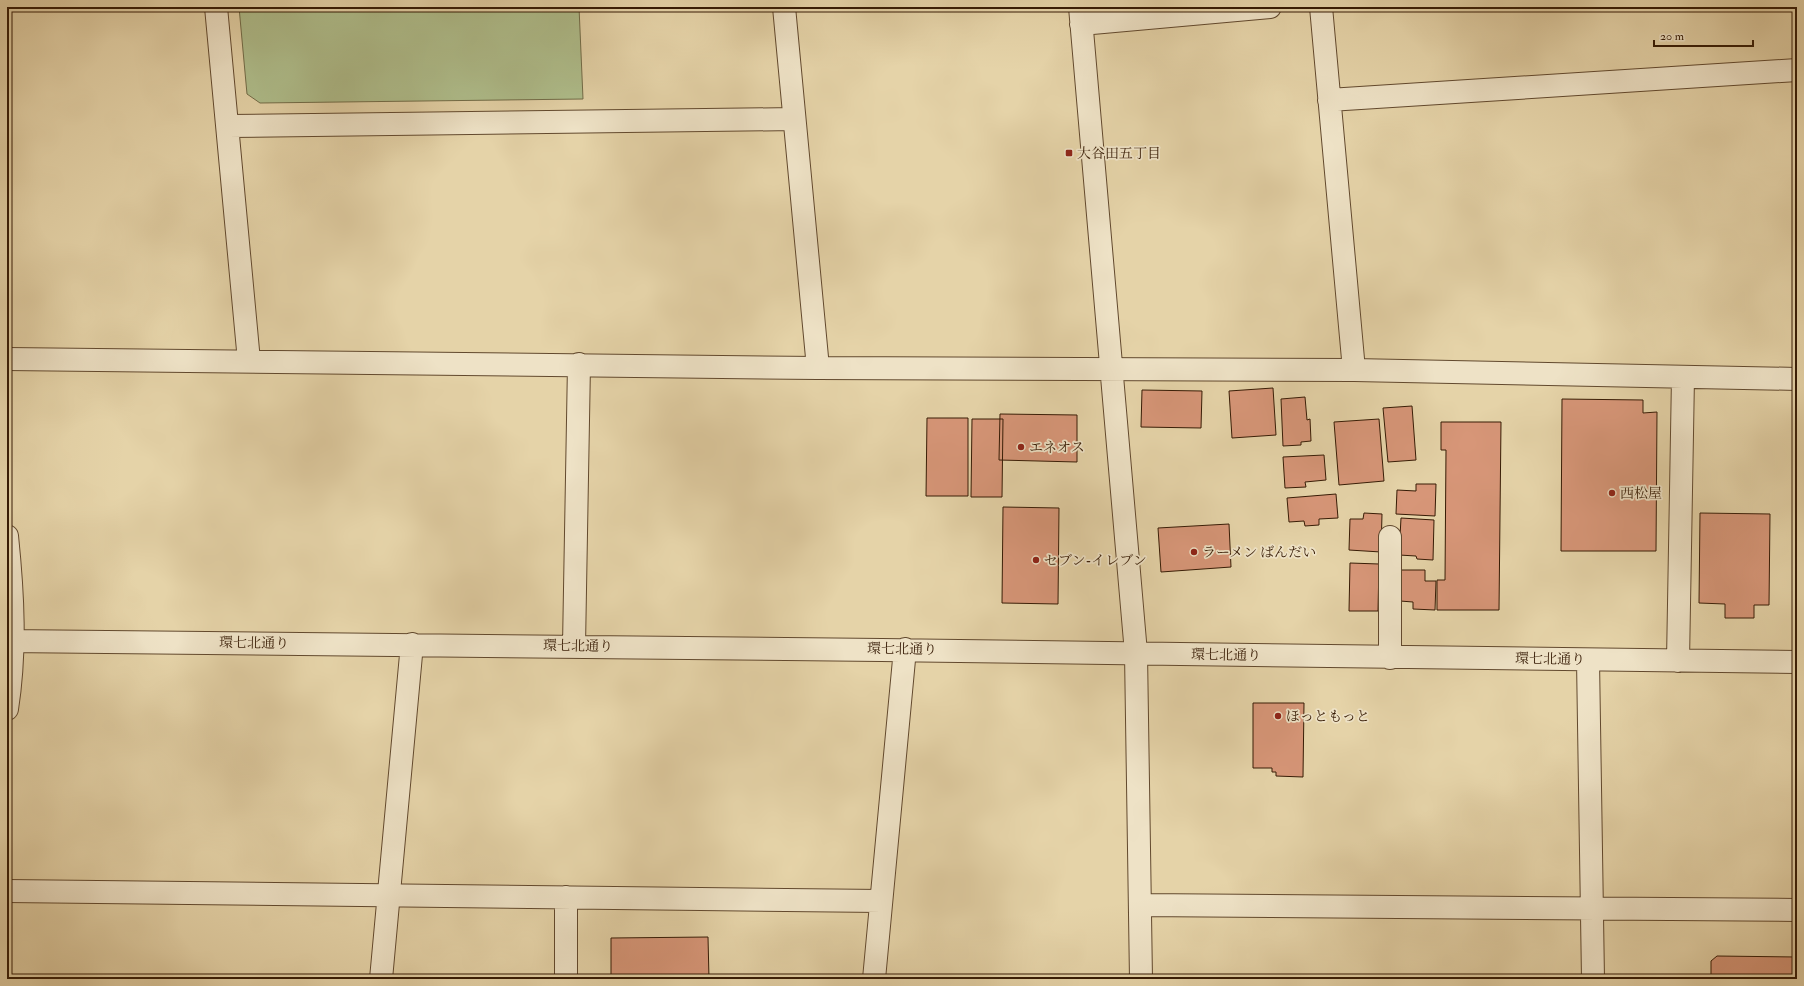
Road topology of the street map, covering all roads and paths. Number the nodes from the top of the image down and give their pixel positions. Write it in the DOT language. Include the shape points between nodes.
graph roads {
  1 [pos="216,7"];
  2 [pos="784,7"];
  3 [pos="1270,7"];
  4 [pos="1321,7"];
  5 [pos="1081,15"];
  6 [pos="1797,70"];
  7 [pos="1329,100"];
  8 [pos="794,119"];
  9 [pos="228,126"];
  10 [pos="7,359"];
  11 [pos="249,361"];
  12 [pos="579,364"];
  13 [pos="818,368"];
  14 [pos="1111,369"];
  15 [pos="1354,370"];
  16 [pos="1683,377"];
  17 [pos="1797,379"];
  18 [pos="7,536"];
  19 [pos="1390,537"];
  20 [pos="10,641"];
  21 [pos="412,644"];
  22 [pos="574,646"];
  23 [pos="905,649"];
  24 [pos="1136,653"];
  25 [pos="1390,658"];
  26 [pos="1588,660"];
  27 [pos="1678,661"];
  28 [pos="1797,662"];
  29 [pos="7,709"];
  30 [pos="7,891"];
  31 [pos="389,895"];
  32 [pos="566,897"];
  33 [pos="881,901"];
  34 [pos="1140,905"];
  35 [pos="1592,908"];
  36 [pos="1797,910"];
  37 [pos="381,979"];
  38 [pos="566,979"];
  39 [pos="874,979"];
  40 [pos="1141,979"];
  41 [pos="1593,979"];
  1 -- 9 [label="street"];
  2 -- 8 [label="street"];
  3 -- 5 [label="street"];
  4 -- 7 [label="street"];
  5 -- 14 [label="street"];
  6 -- 7 [label="street"];
  7 -- 15 [label="street"];
  8 -- 9 [label="street"];
  8 -- 13 [label="street"];
  9 -- 11 [label="street"];
  10 -- 11 [label="street"];
  11 -- 12 [label="street"];
  12 -- 13 [label="street"];
  12 -- 22 [label="street"];
  13 -- 14 [label="street"];
  14 -- 15 [label="street"];
  14 -- 24 [label="street"];
  15 -- 16 [label="street"];
  16 -- 17 [label="street"];
  16 -- 27 [label="street"];
  18 -- 20 [label="street" via="12,586"];
  19 -- 25 [label="street"];
  20 -- 21 [label="street, 環七北通り"];
  20 -- 29 [label="street"];
  21 -- 22 [label="street, 環七北通り"];
  21 -- 31 [label="street"];
  22 -- 23 [label="street, 環七北通り"];
  23 -- 24 [label="street, 環七北通り"];
  23 -- 33 [label="street"];
  24 -- 25 [label="street, 環七北通り"];
  24 -- 34 [label="street"];
  25 -- 26 [label="street, 環七北通り"];
  26 -- 27 [label="street, 環七北通り"];
  26 -- 35 [label="street"];
  27 -- 28 [label="street, 環七北通り"];
  30 -- 31 [label="street"];
  31 -- 32 [label="street"];
  31 -- 37 [label="street"];
  32 -- 33 [label="street"];
  32 -- 38 [label="street"];
  33 -- 39 [label="street"];
  34 -- 35 [label="street"];
  34 -- 40 [label="street"];
  35 -- 36 [label="street"];
  35 -- 41 [label="street"];
}
